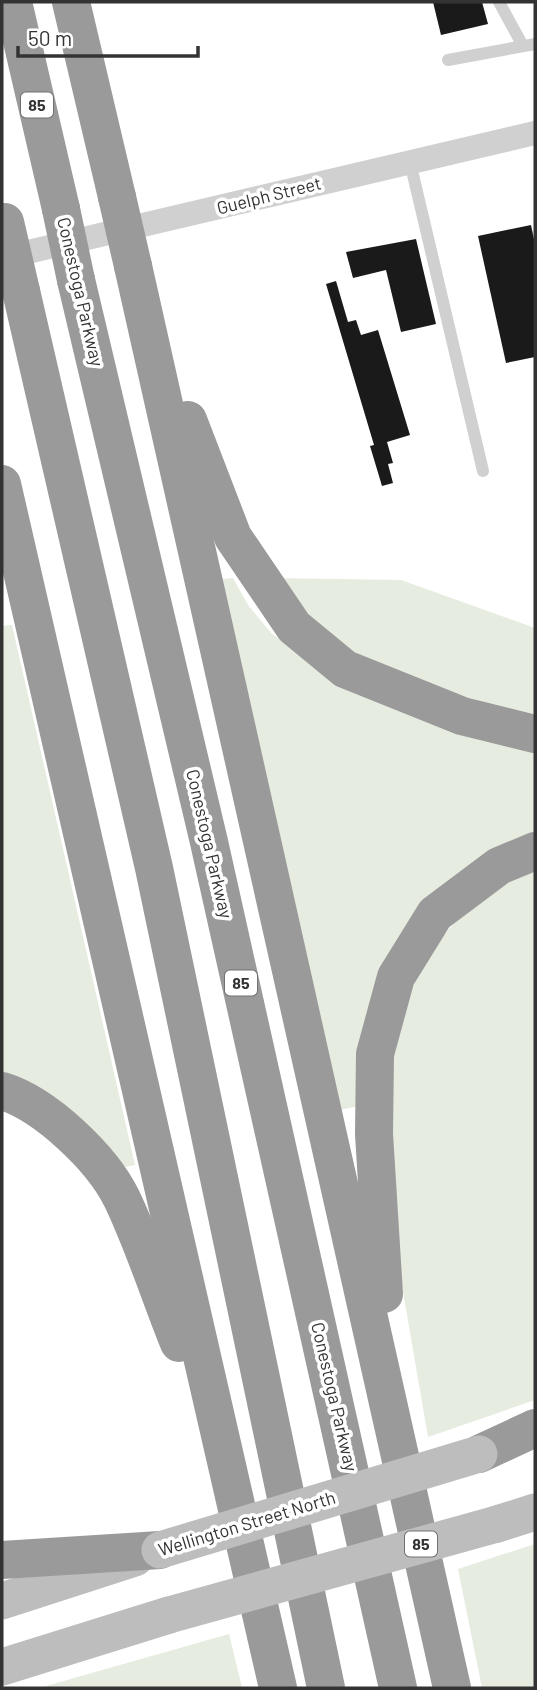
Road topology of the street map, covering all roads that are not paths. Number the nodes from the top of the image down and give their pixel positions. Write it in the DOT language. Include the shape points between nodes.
graph roads {
  1 [pos="13,2"];
  2 [pos="71,2"];
  3 [pos="499,2"];
  4 [pos="529,45"];
  5 [pos="448,60"];
  6 [pos="535,133"];
  7 [pos="410,162"];
  8 [pos="3,229"];
  9 [pos="137,282"];
  10 [pos="483,471"];
  11 [pos="2,484"];
  12 [pos="535,734"];
  13 [pos="535,851"];
  14 [pos="2,1091"];
  15 [pos="389,1401"];
  16 [pos="535,1428"];
  17 [pos="535,1441"];
  18 [pos="479,1454"];
  19 [pos="225,1459"];
  20 [pos="535,1512"];
  21 [pos="160,1550"];
  22 [pos="2,1560"];
  23 [pos="2,1601"];
  24 [pos="2,1667"];
  25 [pos="278,1688"];
  26 [pos="326,1688"];
  27 [pos="398,1688"];
  28 [pos="452,1688"];
  1 -- 27 [label="highway, Conestoga Parkway / 85, bridge" via="209,842"];
  2 -- 9 [label="highway, 85, bridge"];
  3 -- 4 [label="lane"];
  4 -- 5 [label="lane"];
  6 -- 7 [label="street, Guelph Street"];
  7 -- 8 [label="street, Guelph Street"];
  7 -- 10 [label="lane"];
  8 -- 26 [label="highway, bridge" via="154,868"];
  9 -- 12 [label="highway" via="233,537 294,627 345,669 462,716"];
  9 -- 15 [label="highway, 85"];
  11 -- 19 [label="highway"];
  13 -- 15 [label="highway" via="499,866 435,914 396,977 375,1054 374,1134"];
  14 -- 19 [label="highway" via="19,1096 76,1137 121,1197"];
  15 -- 28 [label="highway, 85"];
  16 -- 18 [label="highway"];
  17 -- 18 [label="main road, Wellington Street North"];
  18 -- 21 [label="main road, Wellington Street North, bridge"];
  19 -- 25 [label="highway"];
  20 -- 24 [label="main road, bridge"];
  21 -- 22 [label="highway"];
  21 -- 23 [label="main road, Wellington Street North"];
}
